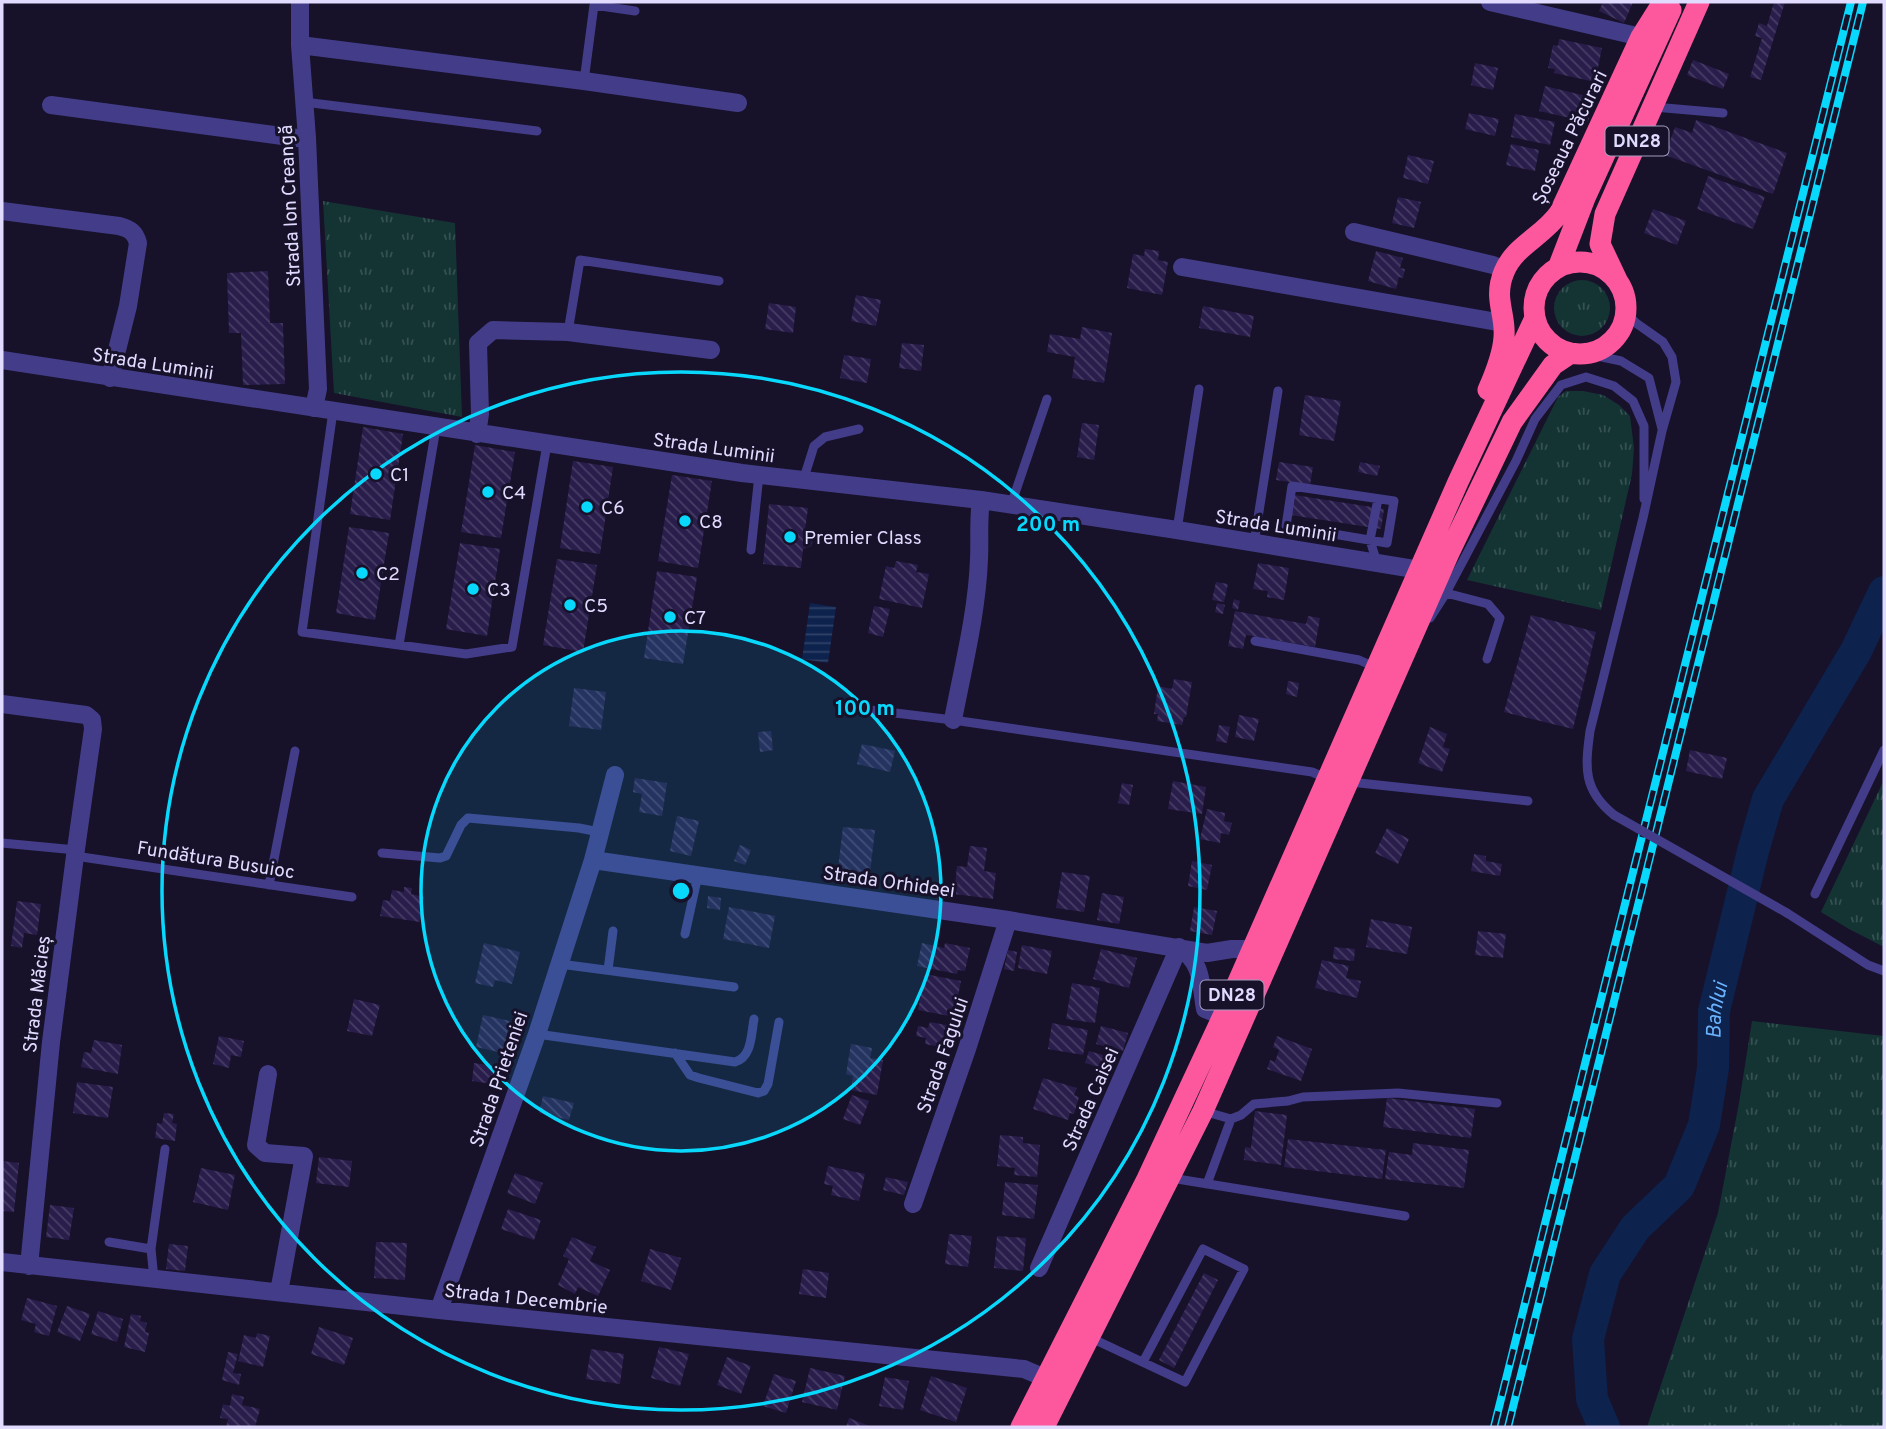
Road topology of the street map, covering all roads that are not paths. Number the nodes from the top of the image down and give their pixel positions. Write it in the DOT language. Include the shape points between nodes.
graph roads {
  1 [pos="300,2"];
  2 [pos="1490,2"];
  3 [pos="1663,2"];
  4 [pos="1675,2"];
  5 [pos="1699,2"];
  6 [pos="635,11"];
  7 [pos="1642,37"];
  8 [pos="300,45"];
  9 [pos="584,81"];
  10 [pos="304,102"];
  11 [pos="738,103"];
  12 [pos="51,105"];
  13 [pos="1652,107"];
  14 [pos="1724,113"];
  15 [pos="537,131"];
  16 [pos="307,138"];
  17 [pos="2,211"];
  18 [pos="1354,232"];
  19 [pos="1182,267"];
  20 [pos="1558,268"];
  21 [pos="1505,270"];
  22 [pos="719,281"];
  23 [pos="1618,282"];
  24 [pos="1626,313"];
  25 [pos="1535,318"];
  26 [pos="1503,323"];
  27 [pos="568,332"];
  28 [pos="711,350"];
  29 [pos="1580,354"];
  30 [pos="2,360"];
  31 [pos="110,378"];
  32 [pos="1199,388"];
  33 [pos="1278,391"];
  34 [pos="1047,399"];
  35 [pos="314,408"];
  36 [pos="333,411"];
  37 [pos="436,428"];
  38 [pos="859,429"];
  39 [pos="1662,431"];
  40 [pos="477,434"];
  41 [pos="547,444"];
  42 [pos="758,475"];
  43 [pos="803,481"];
  44 [pos="1458,482"];
  45 [pos="1378,499"];
  46 [pos="981,500"];
  47 [pos="1011,505"];
  48 [pos="1643,518"];
  49 [pos="1177,530"];
  50 [pos="1370,540"];
  51 [pos="1254,543"];
  52 [pos="751,550"];
  53 [pos="1377,563"];
  54 [pos="1420,570"];
  55 [pos="1446,593"];
  56 [pos="1255,641"];
  57 [pos="399,645"];
  58 [pos="1487,659"];
  59 [pos="1400,665"];
  60 [pos="1377,667"];
  61 [pos="2,704"];
  62 [pos="854,708"];
  63 [pos="953,720"];
  64 [pos="1884,750"];
  65 [pos="295,751"];
  66 [pos="615,775"];
  67 [pos="1338,780"];
  68 [pos="1528,801"];
  69 [pos="599,832"];
  70 [pos="2,843"];
  71 [pos="75,853"];
  72 [pos="382,853"];
  73 [pos="593,860"];
  74 [pos="698,875"];
  75 [pos="270,885"];
  76 [pos="1815,894"];
  77 [pos="352,897"];
  78 [pos="1008,920"];
  79 [pos="613,931"];
  80 [pos="685,934"];
  81 [pos="1179,947"];
  82 [pos="1253,949"];
  83 [pos="560,964"];
  84 [pos="608,970"];
  85 [pos="1884,971"];
  86 [pos="734,987"];
  87 [pos="1223,1016"];
  88 [pos="754,1019"];
  89 [pos="779,1022"];
  90 [pos="537,1034"];
  91 [pos="675,1053"];
  92 [pos="268,1074"];
  93 [pos="1497,1102"];
  94 [pos="1203,1111"];
  95 [pos="1231,1119"];
  96 [pos="165,1149"];
  97 [pos="1170,1178"];
  98 [pos="1208,1184"];
  99 [pos="913,1204"];
  100 [pos="1405,1216"];
  101 [pos="109,1242"];
  102 [pos="151,1249"];
  103 [pos="2,1262"];
  104 [pos="29,1266"];
  105 [pos="1039,1268"];
  106 [pos="154,1279"];
  107 [pos="279,1292"];
  108 [pos="439,1310"];
  109 [pos="1089,1337"];
  110 [pos="1143,1362"];
  111 [pos="1045,1378"];
  112 [pos="1021,1427"];
  113 [pos="1044,1427"];
  1 -- 8 [label="street, Strada Ion Creangă"];
  2 -- 7 [label="street"];
  3 -- 7 [label="highway, Șoseaua Păcurari"];
  4 -- 20 [label="highway, DN28"];
  5 -- 13 [label="highway, DN28"];
  6 -- 9 [label="lane" via="594,5"];
  7 -- 21 [label="highway, Șoseaua Păcurari" via="1560,212"];
  8 -- 9 [label="street"];
  8 -- 10 [label="street, Strada Ion Creangă"];
  9 -- 11 [label="street"];
  10 -- 15 [label="lane"];
  10 -- 16 [label="street, Strada Ion Creangă"];
  12 -- 16 [label="street"];
  13 -- 14 [label="lane"];
  13 -- 23 [label="highway, DN28" via="1605,214 1600,244"];
  16 -- 35 [label="street, Strada Ion Creangă" via="318,389"];
  17 -- 31 [label="street" via="119,226 136,235 128,306"];
  18 -- 21 [label="street"];
  19 -- 26 [label="street"];
  20 -- 23 [label="highway" via="1590,263"];
  20 -- 25 [label="highway, DN28" via="1541,284"];
  21 -- 26 [label="highway" via="1499,295"];
  22 -- 27 [label="lane" via="580,260"];
  23 -- 24 [label="highway, DN28"];
  24 -- 29 [label="highway, DN28" via="1614,340 1602,349"];
  24 -- 39 [label="lane" via="1663,342 1672,356 1676,382"];
  25 -- 29 [label="highway" via="1551,344"];
  25 -- 44 [label="highway, DN28"];
  26 -- 44 [label="highway" via="1500,355"];
  27 -- 28 [label="street"];
  27 -- 40 [label="street" via="493,330 478,343"];
  29 -- 39 [label="lane" via="1621,361 1649,378"];
  29 -- 59 [label="highway, DN28" via="1553,365 1512,422"];
  30 -- 31 [label="street, Strada Luminii"];
  31 -- 35 [label="street, Strada Luminii"];
  32 -- 49 [label="lane"];
  33 -- 51 [label="lane"];
  34 -- 47 [label="lane"];
  35 -- 36 [label="street, Strada Luminii"];
  36 -- 37 [label="street, Strada Luminii"];
  36 -- 57 [label="lane" via="302,632"];
  37 -- 40 [label="street, Strada Luminii"];
  37 -- 57 [label="lane"];
  38 -- 43 [label="lane" via="825,437 814,446"];
  39 -- 48 [label="lane"];
  40 -- 41 [label="street, Strada Luminii"];
  41 -- 42 [label="street, Strada Luminii"];
  41 -- 57 [label="lane" via="512,647 466,654"];
  42 -- 43 [label="street, Strada Luminii"];
  42 -- 52 [label="lane"];
  43 -- 46 [label="street, Strada Luminii"];
  44 -- 54 [label="highway, DN28"];
  45 -- 50 [label="lane"];
  45 -- 50 [label="lane" via="1394,501 1387,542"];
  45 -- 50 [label="lane" via="1293,486 1286,526"];
  46 -- 47 [label="street, Strada Luminii"];
  46 -- 63 [label="street" via="973,617"];
  47 -- 49 [label="street, Strada Luminii"];
  48 -- 55 [label="lane" via="1644,426 1633,401 1614,386 1586,377 1561,385 1535,419"];
  48 -- 85 [label="lane, bridge" via="1590,732 1586,761 1590,785 1614,816"];
  49 -- 51 [label="street, Strada Luminii"];
  50 -- 53 [label="lane"];
  51 -- 53 [label="street, Strada Luminii"];
  53 -- 54 [label="street, Strada Luminii"];
  54 -- 60 [label="highway, DN28"];
  55 -- 58 [label="lane" via="1488,604 1500,618"];
  55 -- 59 [label="lane"];
  56 -- 60 [label="lane"];
  59 -- 67 [label="highway, DN28"];
  60 -- 67 [label="highway, DN28"];
  61 -- 71 [label="street, Strada Măcieș" via="86,715 92,720"];
  62 -- 63 [label="lane"];
  63 -- 67 [label="lane" via="1312,772"];
  64 -- 76 [label="lane"];
  65 -- 75 [label="lane"];
  66 -- 69 [label="street, Strada Prieteniei"];
  67 -- 68 [label="lane"];
  67 -- 82 [label="highway, DN28"];
  67 -- 94 [label="highway, DN28"];
  69 -- 72 [label="lane" via="468,818 446,856"];
  69 -- 73 [label="street, Strada Prieteniei"];
  70 -- 71 [label="lane, Fundătura Busuioc"];
  71 -- 75 [label="lane, Fundătura Busuioc"];
  71 -- 104 [label="street, Strada Măcieș"];
  73 -- 74 [label="street, Strada Orhideei"];
  73 -- 83 [label="street, Strada Prieteniei"];
  74 -- 78 [label="street, Strada Orhideei"];
  74 -- 80 [label="lane"];
  75 -- 77 [label="lane, Fundătura Busuioc"];
  78 -- 81 [label="street, Strada Orhideei"];
  78 -- 99 [label="street, Strada Fagului"];
  79 -- 84 [label="lane"];
  81 -- 82 [label="street, Strada Orhideei" via="1207,953"];
  81 -- 87 [label="street" via="1198,965 1205,1009"];
  81 -- 105 [label="street, Strada Caisei"];
  82 -- 87 [label="highway, DN28"];
  83 -- 84 [label="lane"];
  83 -- 90 [label="street, Strada Prieteniei"];
  84 -- 86 [label="lane"];
  87 -- 111 [label="highway, DN28" via="1147,1179"];
  88 -- 91 [label="lane" via="743,1059 736,1062"];
  89 -- 91 [label="lane" via="768,1084 758,1093 690,1075"];
  90 -- 91 [label="lane"];
  90 -- 108 [label="street, Strada Prieteniei"];
  92 -- 107 [label="street" via="256,1145 265,1153 303,1156"];
  93 -- 95 [label="lane" via="1398,1093 1303,1097 1254,1104"];
  94 -- 95 [label="lane"];
  94 -- 97 [label="highway, DN28"];
  95 -- 98 [label="lane"];
  96 -- 102 [label="lane"];
  97 -- 98 [label="lane"];
  97 -- 109 [label="highway, DN28"];
  98 -- 100 [label="lane"];
  101 -- 102 [label="lane"];
  102 -- 106 [label="lane"];
  103 -- 104 [label="street, Strada 1 Decembrie"];
  104 -- 106 [label="street, Strada 1 Decembrie"];
  106 -- 107 [label="street, Strada 1 Decembrie"];
  107 -- 108 [label="street, Strada 1 Decembrie"];
  108 -- 111 [label="street, Strada 1 Decembrie" via="1024,1369"];
  109 -- 110 [label="lane"];
  109 -- 113 [label="highway, DN28"];
  110 -- 110 [label="lane" via="1185,1382 1244,1269 1203,1249"];
  111 -- 112 [label="highway, DN28"];
}
